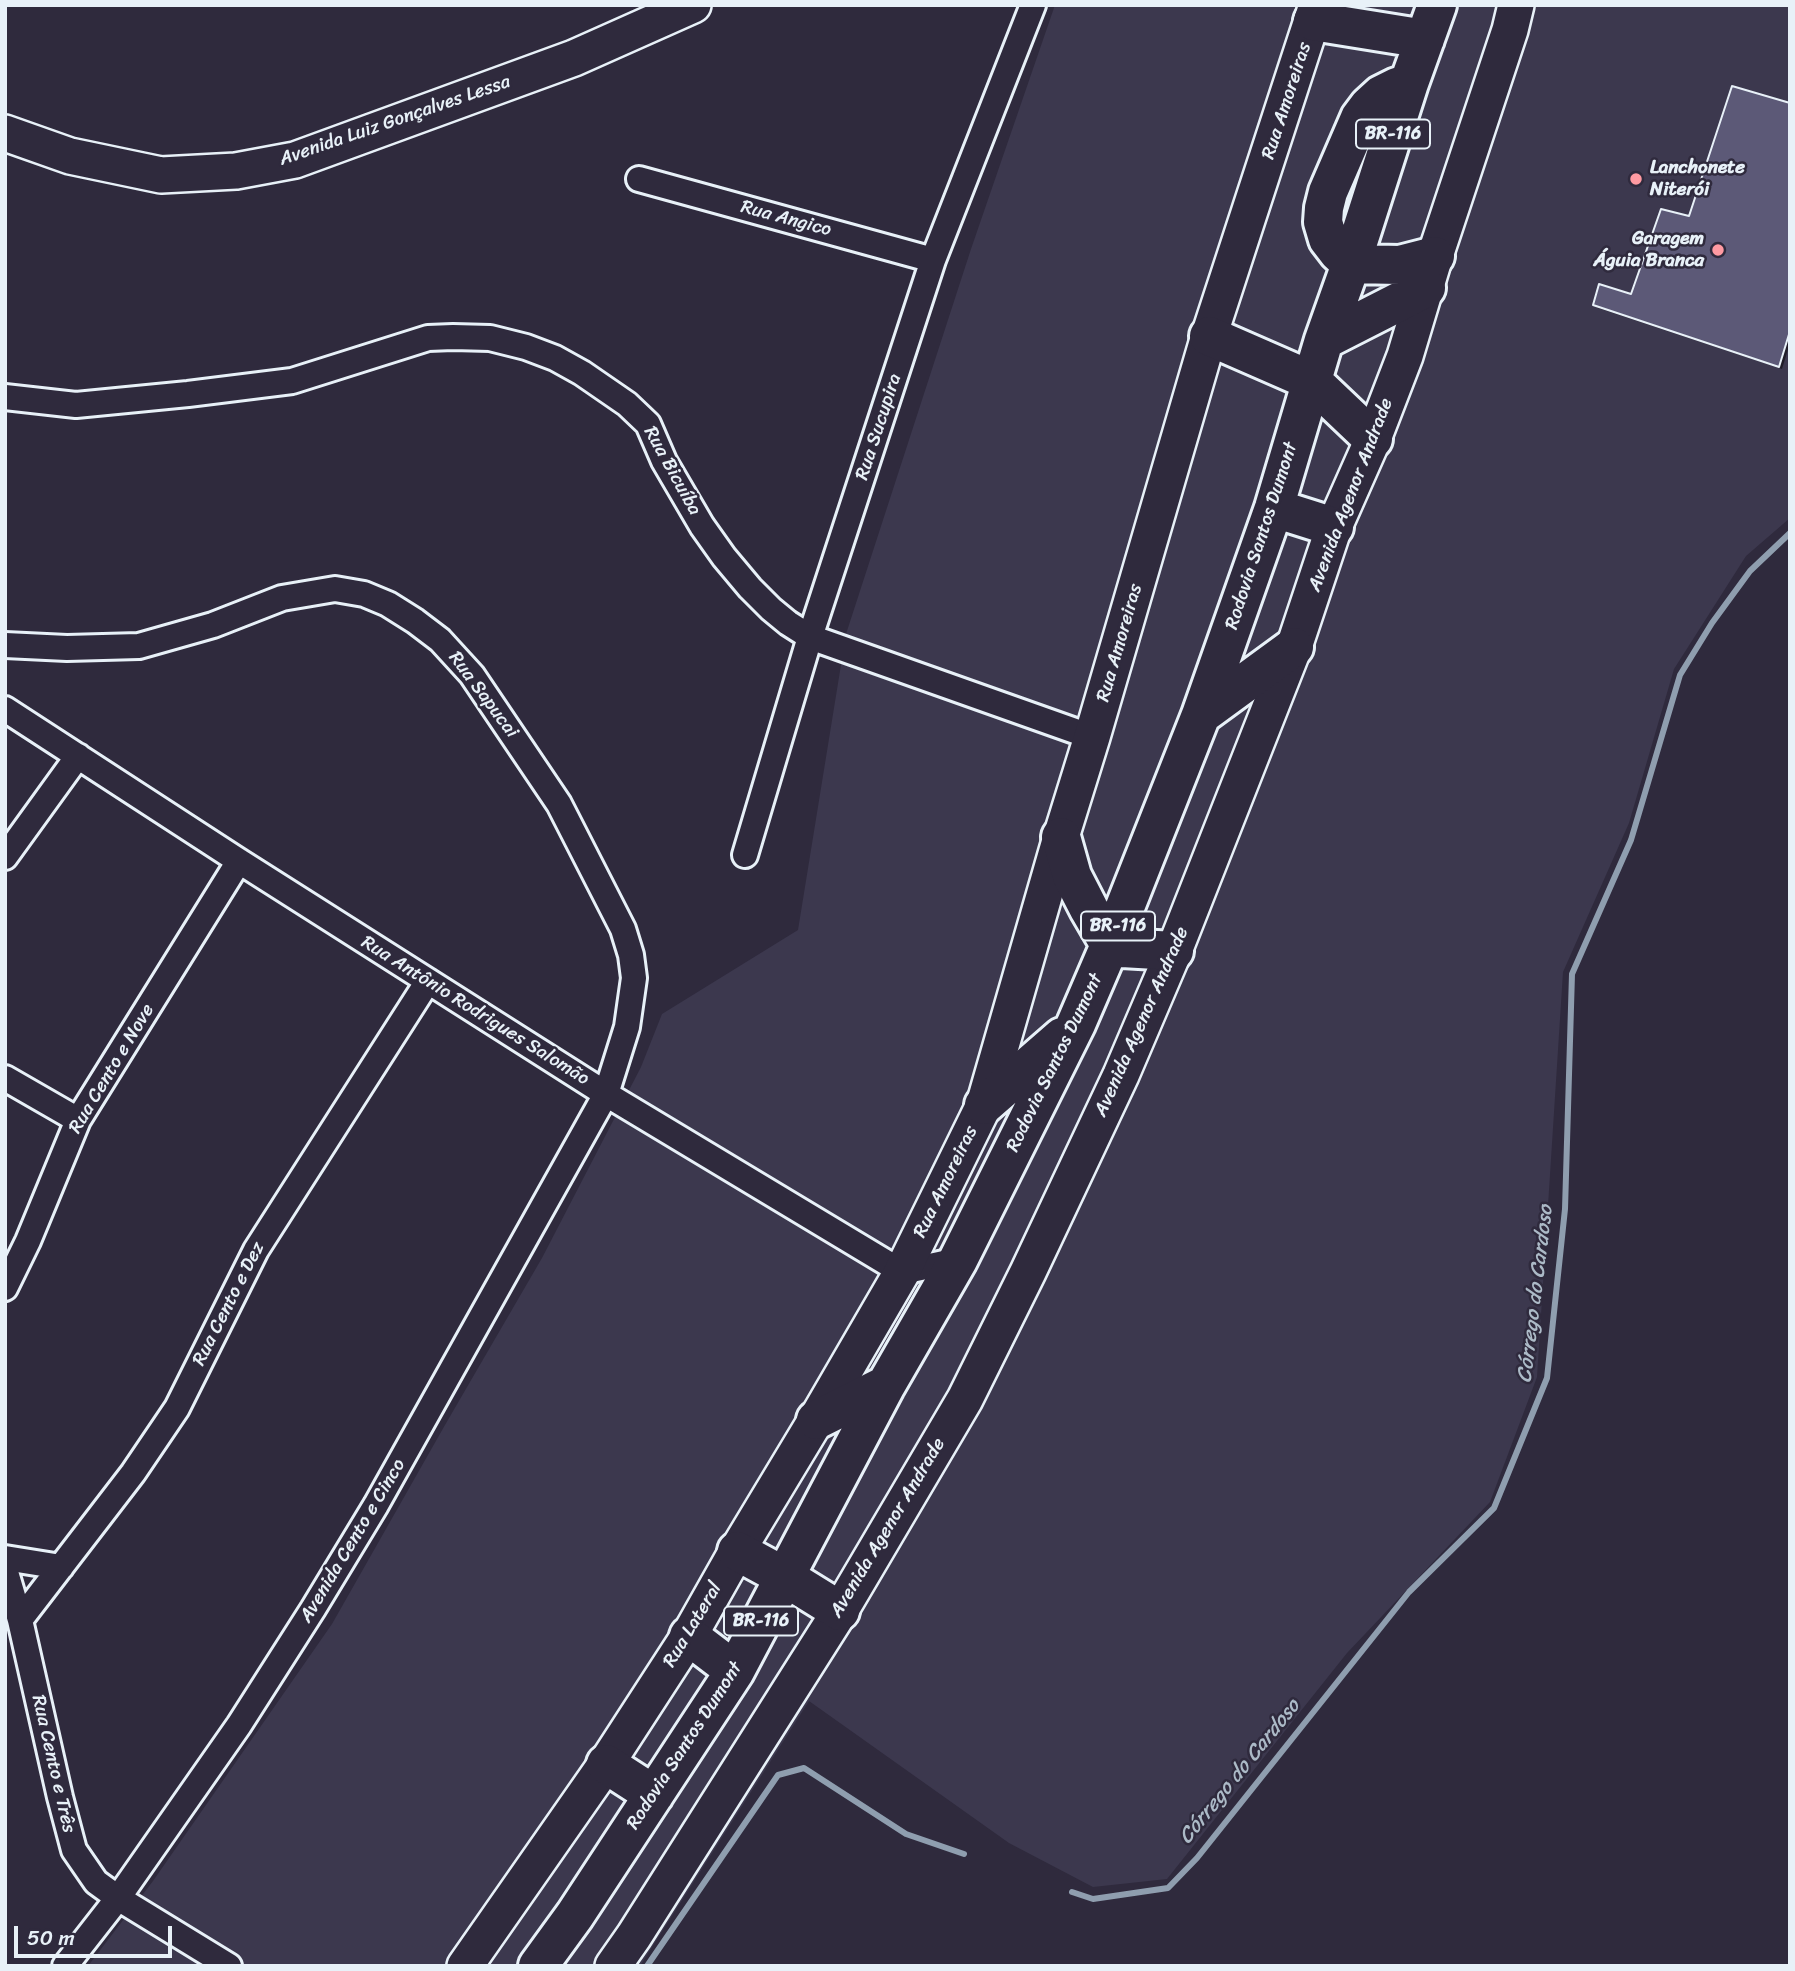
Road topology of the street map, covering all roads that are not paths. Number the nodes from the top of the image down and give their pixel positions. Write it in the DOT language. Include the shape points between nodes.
graph roads {
  1 [pos="693,5"];
  2 [pos="1033,5"];
  3 [pos="1516,5"];
  4 [pos="1315,13"];
  5 [pos="1431,22"];
  6 [pos="5,133"];
  7 [pos="639,179"];
  8 [pos="933,260"];
  9 [pos="1351,264"];
  10 [pos="1431,272"];
  11 [pos="1209,336"];
  12 [pos="1324,340"];
  13 [pos="1312,381"];
  14 [pos="5,397"];
  15 [pos="1373,439"];
  16 [pos="1274,508"];
  17 [pos="1334,527"];
  18 [pos="810,637"];
  19 [pos="5,645"];
  20 [pos="1294,647"];
  21 [pos="5,709"];
  22 [pos="1201,715"];
  23 [pos="1092,737"];
  24 [pos="78,756"];
  25 [pos="1061,837"];
  26 [pos="745,855"];
  27 [pos="5,857"];
  28 [pos="239,861"];
  29 [pos="1110,945"];
  30 [pos="1174,951"];
  31 [pos="428,981"];
  32 [pos="1076,1024"];
  33 [pos="5,1078"];
  34 [pos="606,1094"];
  35 [pos="984,1105"];
  36 [pos="78,1120"];
  37 [pos="958,1260"];
  38 [pos="902,1272"];
  39 [pos="5,1288"];
  40 [pos="886,1385"];
  41 [pos="816,1420"];
  42 [pos="737,1551"];
  43 [pos="5,1558"];
  44 [pos="61,1567"];
  45 [pos="5,1569"];
  46 [pos="785,1577"];
  47 [pos="839,1611"];
  48 [pos="20,1620"];
  49 [pos="689,1636"];
  50 [pos="736,1671"];
  51 [pos="606,1764"];
  52 [pos="654,1795"];
  53 [pos="118,1898"];
  54 [pos="65,1966"];
  55 [pos="229,1966"];
  56 [pos="465,1966"];
  57 [pos="538,1966"];
  58 [pos="612,1966"];
  1 -- 6 [label="street, Avenida Luiz Gonçalves Lessa" via="574,58 295,160 236,171 161,175 70,156"];
  2 -- 8 [label="street, Rua Sucupira"];
  3 -- 10 [label="street, Avenida Agenor Andrade"];
  4 -- 5 [label="highway"];
  4 -- 11 [label="street, Rua Amoreiras"];
  5 -- 9 [label="highway" via="1409,83 1368,106 1328,192 1324,208 1328,239"];
  7 -- 8 [label="street, Rua Angico"];
  8 -- 18 [label="street, Rua Sucupira"];
  9 -- 10 [label="highway" via="1400,265"];
  9 -- 12 [label="highway, Rodovia Santos Dumont / BR-116"];
  10 -- 12 [label="highway"];
  10 -- 15 [label="street, Avenida Agenor Andrade"];
  11 -- 13 [label="highway"];
  11 -- 23 [label="street, Rua Amoreiras"];
  12 -- 13 [label="highway, Rodovia Santos Dumont / BR-116"];
  13 -- 15 [label="highway"];
  13 -- 16 [label="highway, Rodovia Santos Dumont / BR-116"];
  14 -- 18 [label="street, Rua Bicuíba" via="76,405 292,381 428,338 490,338 526,347 582,373 648,424 664,461 724,557 771,609"];
  15 -- 17 [label="street, Avenida Agenor Andrade"];
  16 -- 17 [label="highway"];
  16 -- 22 [label="highway, Rodovia Santos Dumont / BR-116"];
  17 -- 20 [label="street, Avenida Agenor Andrade"];
  18 -- 23 [label="street, Rua Bicuíba"];
  18 -- 26 [label="street, Rua Sucupira"];
  19 -- 34 [label="street, Rua Sapucai" via="139,646 213,625 282,598 335,589 364,594 415,621 440,640 472,676 523,749 559,803 623,929 634,978 627,1027"];
  20 -- 22 [label="highway"];
  20 -- 30 [label="street, Avenida Agenor Andrade"];
  21 -- 24 [label="street, Rua Antônio Rodrigues Salomão"];
  22 -- 29 [label="highway, Rodovia Santos Dumont / BR-116"];
  23 -- 25 [label="street, Rua Amoreiras"];
  24 -- 27 [label="street"];
  24 -- 28 [label="street, Rua Antônio Rodrigues Salomão"];
  25 -- 29 [label="highway" via="1072,876"];
  25 -- 35 [label="street, Rua Amoreiras"];
  28 -- 31 [label="street, Rua Antônio Rodrigues Salomão"];
  28 -- 36 [label="street, Rua Cento e Nove"];
  29 -- 30 [label="highway"];
  29 -- 32 [label="highway, Rodovia Santos Dumont / BR-116"];
  30 -- 47 [label="street, Avenida Agenor Andrade" via="1121,1075 965,1399"];
  31 -- 34 [label="street, Rua Antônio Rodrigues Salomão"];
  31 -- 44 [label="street, Rua Cento e Dez" via="256,1250 177,1408"];
  32 -- 35 [label="highway"];
  32 -- 37 [label="highway, Rodovia Santos Dumont / BR-116"];
  33 -- 36 [label="street"];
  34 -- 38 [label="street, Rua Antônio Rodrigues Salomão"];
  34 -- 53 [label="street, Avenida Cento e Cinco" via="313,1609 239,1725"];
  35 -- 38 [label="street, Rua Amoreiras"];
  36 -- 39 [label="street, Rua Cento e Nove"];
  37 -- 38 [label="street"];
  37 -- 40 [label="highway, Rodovia Santos Dumont / BR-116"];
  38 -- 41 [label="street, Rua Lateral"];
  40 -- 41 [label="highway"];
  40 -- 46 [label="highway, Rodovia Santos Dumont / BR-116"];
  41 -- 42 [label="street, Rua Lateral"];
  42 -- 46 [label="highway"];
  42 -- 49 [label="street, Rua Lateral"];
  43 -- 44 [label="street"];
  44 -- 48 [label="street, Rua Cento e Dez"];
  45 -- 48 [label="street, Rua Cento e Três"];
  46 -- 47 [label="highway"];
  46 -- 50 [label="highway, Rodovia Santos Dumont / BR-116"];
  47 -- 58 [label="street, Avenida Agenor Andrade"];
  48 -- 53 [label="street, Rua Cento e Três" via="74,1850 96,1882"];
  49 -- 50 [label="highway"];
  49 -- 51 [label="street, Rua Lateral"];
  50 -- 52 [label="highway, Rodovia Santos Dumont / BR-116"];
  51 -- 52 [label="highway"];
  51 -- 56 [label="street, Rua Lateral"];
  52 -- 57 [label="highway, Rodovia Santos Dumont / BR-116"];
  53 -- 54 [label="street, Avenida Cento e Cinco"];
  53 -- 55 [label="street, Rua Cento e Três"];
}
